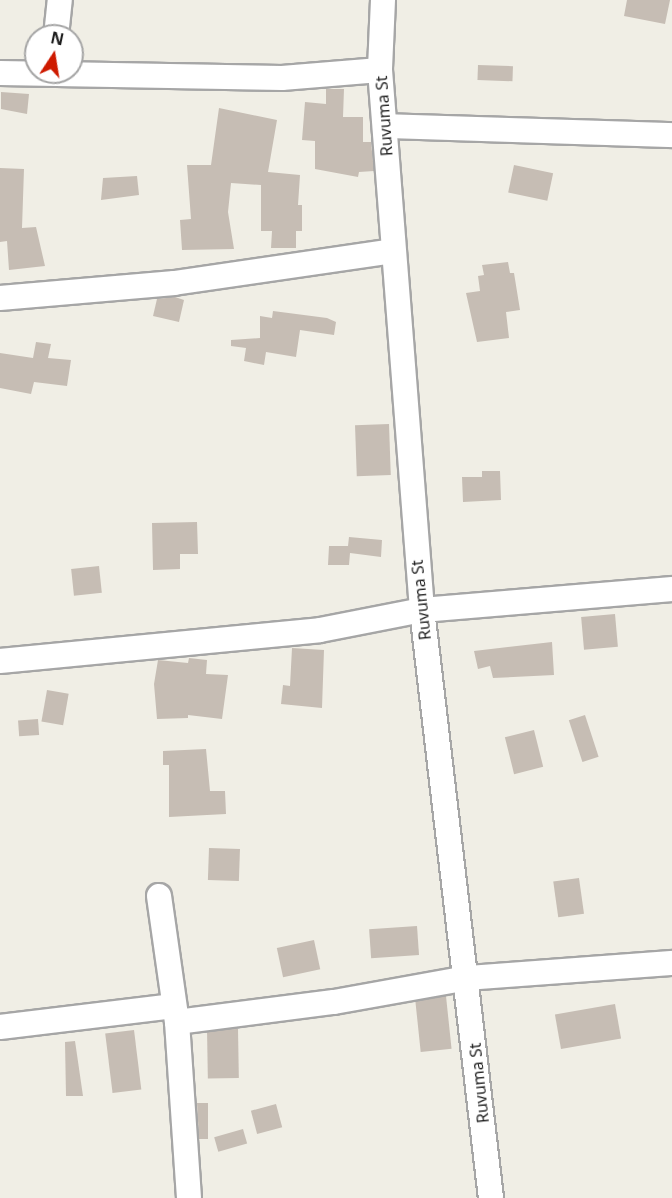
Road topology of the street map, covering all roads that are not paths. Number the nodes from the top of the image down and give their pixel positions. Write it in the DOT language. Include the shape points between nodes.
graph roads {
  1 [pos="60,0"];
  2 [pos="383,0"];
  3 [pos="57,24"];
  4 [pos="380,70"];
  5 [pos="0,73"];
  6 [pos="24,73"];
  7 [pos="84,74"];
  8 [pos="385,126"];
  9 [pos="672,135"];
  10 [pos="393,251"];
  11 [pos="0,298"];
  12 [pos="672,589"];
  13 [pos="422,610"];
  14 [pos="0,661"];
  15 [pos="159,896"];
  16 [pos="672,963"];
  17 [pos="467,978"];
  18 [pos="176,1014"];
  19 [pos="0,1027"];
  20 [pos="189,1198"];
  21 [pos="491,1198"];
  1 -- 3 [label="street"];
  2 -- 4 [label="street, Ruvuma St"];
  4 -- 7 [label="street" via="282,78"];
  4 -- 8 [label="street, Ruvuma St"];
  5 -- 6 [label="street"];
  8 -- 9 [label="street"];
  8 -- 10 [label="street, Ruvuma St"];
  10 -- 11 [label="street" via="174,283"];
  10 -- 13 [label="street, Ruvuma St"];
  12 -- 13 [label="street"];
  13 -- 14 [label="street" via="321,630"];
  13 -- 17 [label="street, Ruvuma St"];
  15 -- 18 [label="street"];
  16 -- 17 [label="street"];
  17 -- 18 [label="street" via="334,1002"];
  17 -- 21 [label="street, Ruvuma St"];
  18 -- 19 [label="street"];
  18 -- 20 [label="street"];
}
